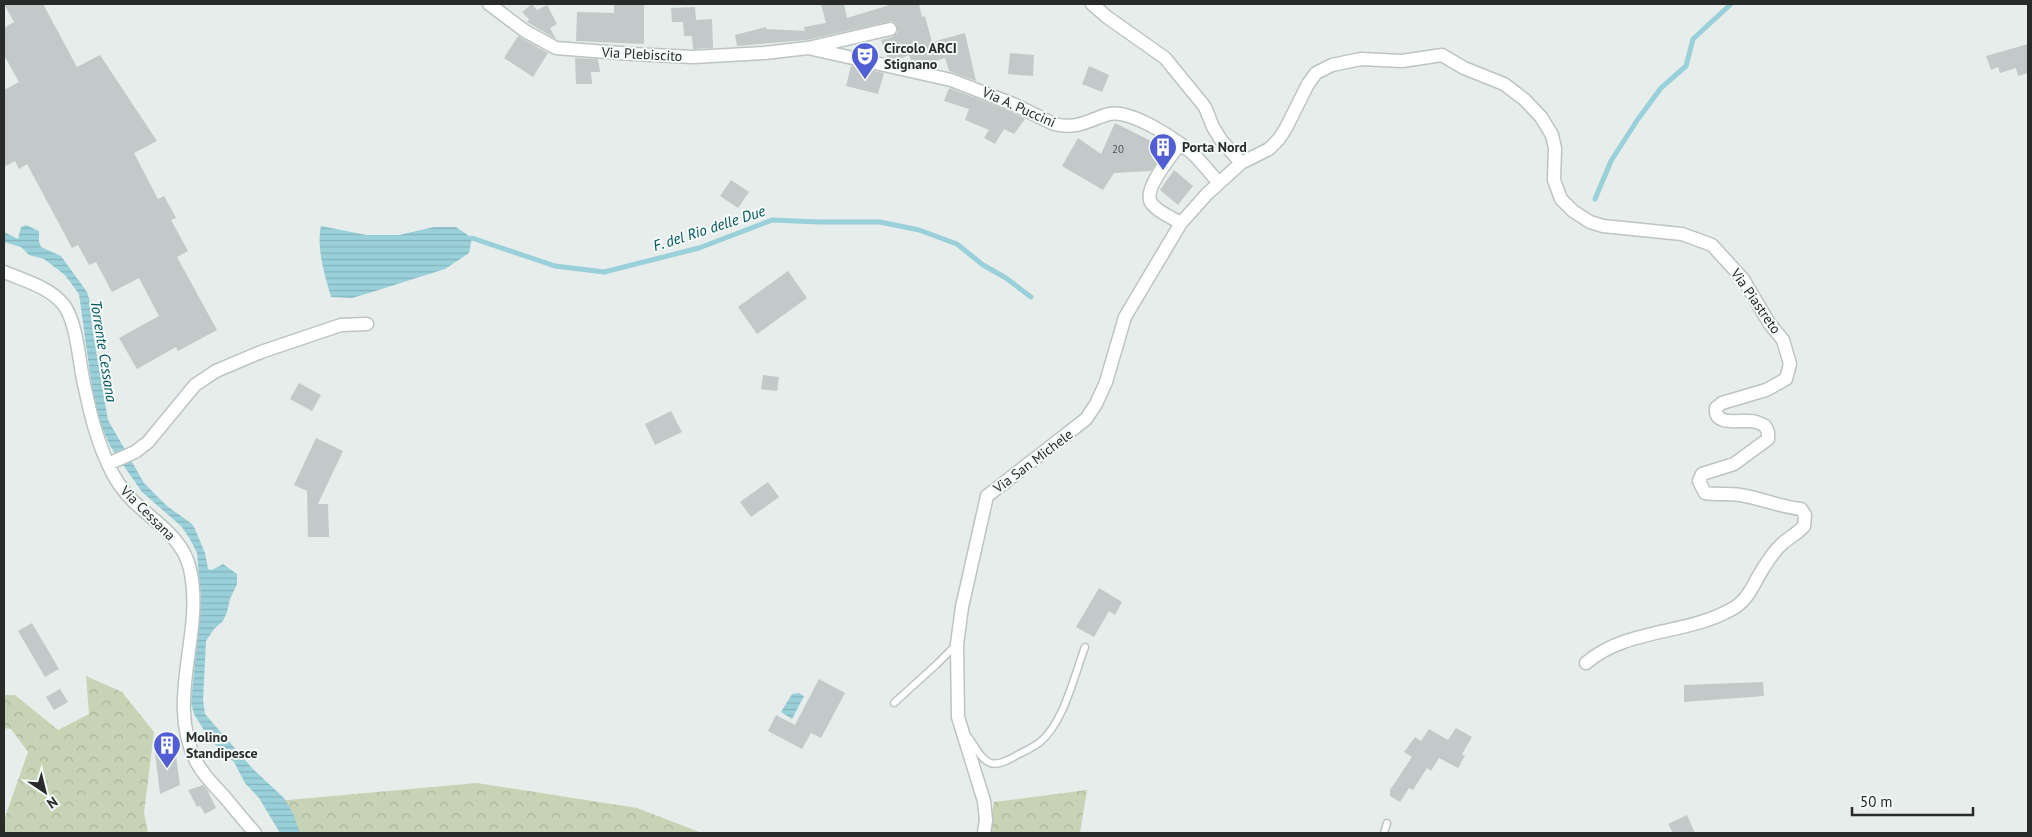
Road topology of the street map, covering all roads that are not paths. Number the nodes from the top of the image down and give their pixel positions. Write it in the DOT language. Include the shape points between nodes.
graph roads {
  1 [pos="489,4"];
  2 [pos="1092,4"];
  3 [pos="890,29"];
  4 [pos="808,48"];
  5 [pos="1180,144"];
  6 [pos="1241,163"];
  7 [pos="1219,183"];
  8 [pos="1181,223"];
  9 [pos="4,272"];
  10 [pos="367,324"];
  11 [pos="108,464"];
  12 [pos="957,644"];
  13 [pos="1085,647"];
  14 [pos="1586,663"];
  15 [pos="894,703"];
  16 [pos="961,727"];
  17 [pos="1387,823"];
  18 [pos="255,833"];
  19 [pos="984,833"];
  20 [pos="1384,833"];
  1 -- 4 [label="street, Via Plebiscito" via="556,48 693,56"];
  2 -- 6 [label="street" via="1165,58 1205,107 1221,140"];
  3 -- 4 [label="street"];
  4 -- 5 [label="street, Via A. Puccini" via="951,80 1066,127 1111,114 1132,116"];
  5 -- 7 [label="street, Via A. Puccini"];
  5 -- 8 [label="street" via="1152,184 1149,195 1152,206"];
  6 -- 7 [label="street, Via Piastreto"];
  6 -- 14 [label="street, Via Piastreto" via="1269,149 1279,139 1308,84 1323,69 1361,59 1402,61 1442,55 1504,84 1541,117 1552,135 1555,148 1554,180 1561,199 1573,211 1603,226 1682,234 1704,241 1721,254 1743,279 1768,323 1783,340 1788,352 1789,372 1786,379 1766,390 1722,403 1716,408 1715,414 1721,420 1751,421 1765,426 1768,439 1734,464 1702,474 1699,481 1705,493 1739,495 1801,510 1805,515 1804,526 1783,543 1764,566 1744,601 1732,610 1604,649"];
  7 -- 8 [label="street, Via San Michele"];
  8 -- 12 [label="street, Via San Michele" via="1125,317 1106,382 1086,419 987,496"];
  9 -- 11 [label="street, Via Cessana" via="46,290 67,310 91,418"];
  10 -- 11 [label="street" via="341,325 216,371 195,385 155,436 135,452"];
  11 -- 18 [label="street, Via Cessana" via="126,494 176,540 186,556 191,576 193,615 183,695 187,736 192,754 203,773"];
  12 -- 15 [label="lane"];
  12 -- 16 [label="street, Via San Michele" via="958,718"];
  13 -- 16 [label="lane" via="1058,720 1040,742 1006,762 993,764 984,761"];
  16 -- 19 [label="street, Via San Michele" via="984,801"];
  17 -- 20 [label="lane"];
}
